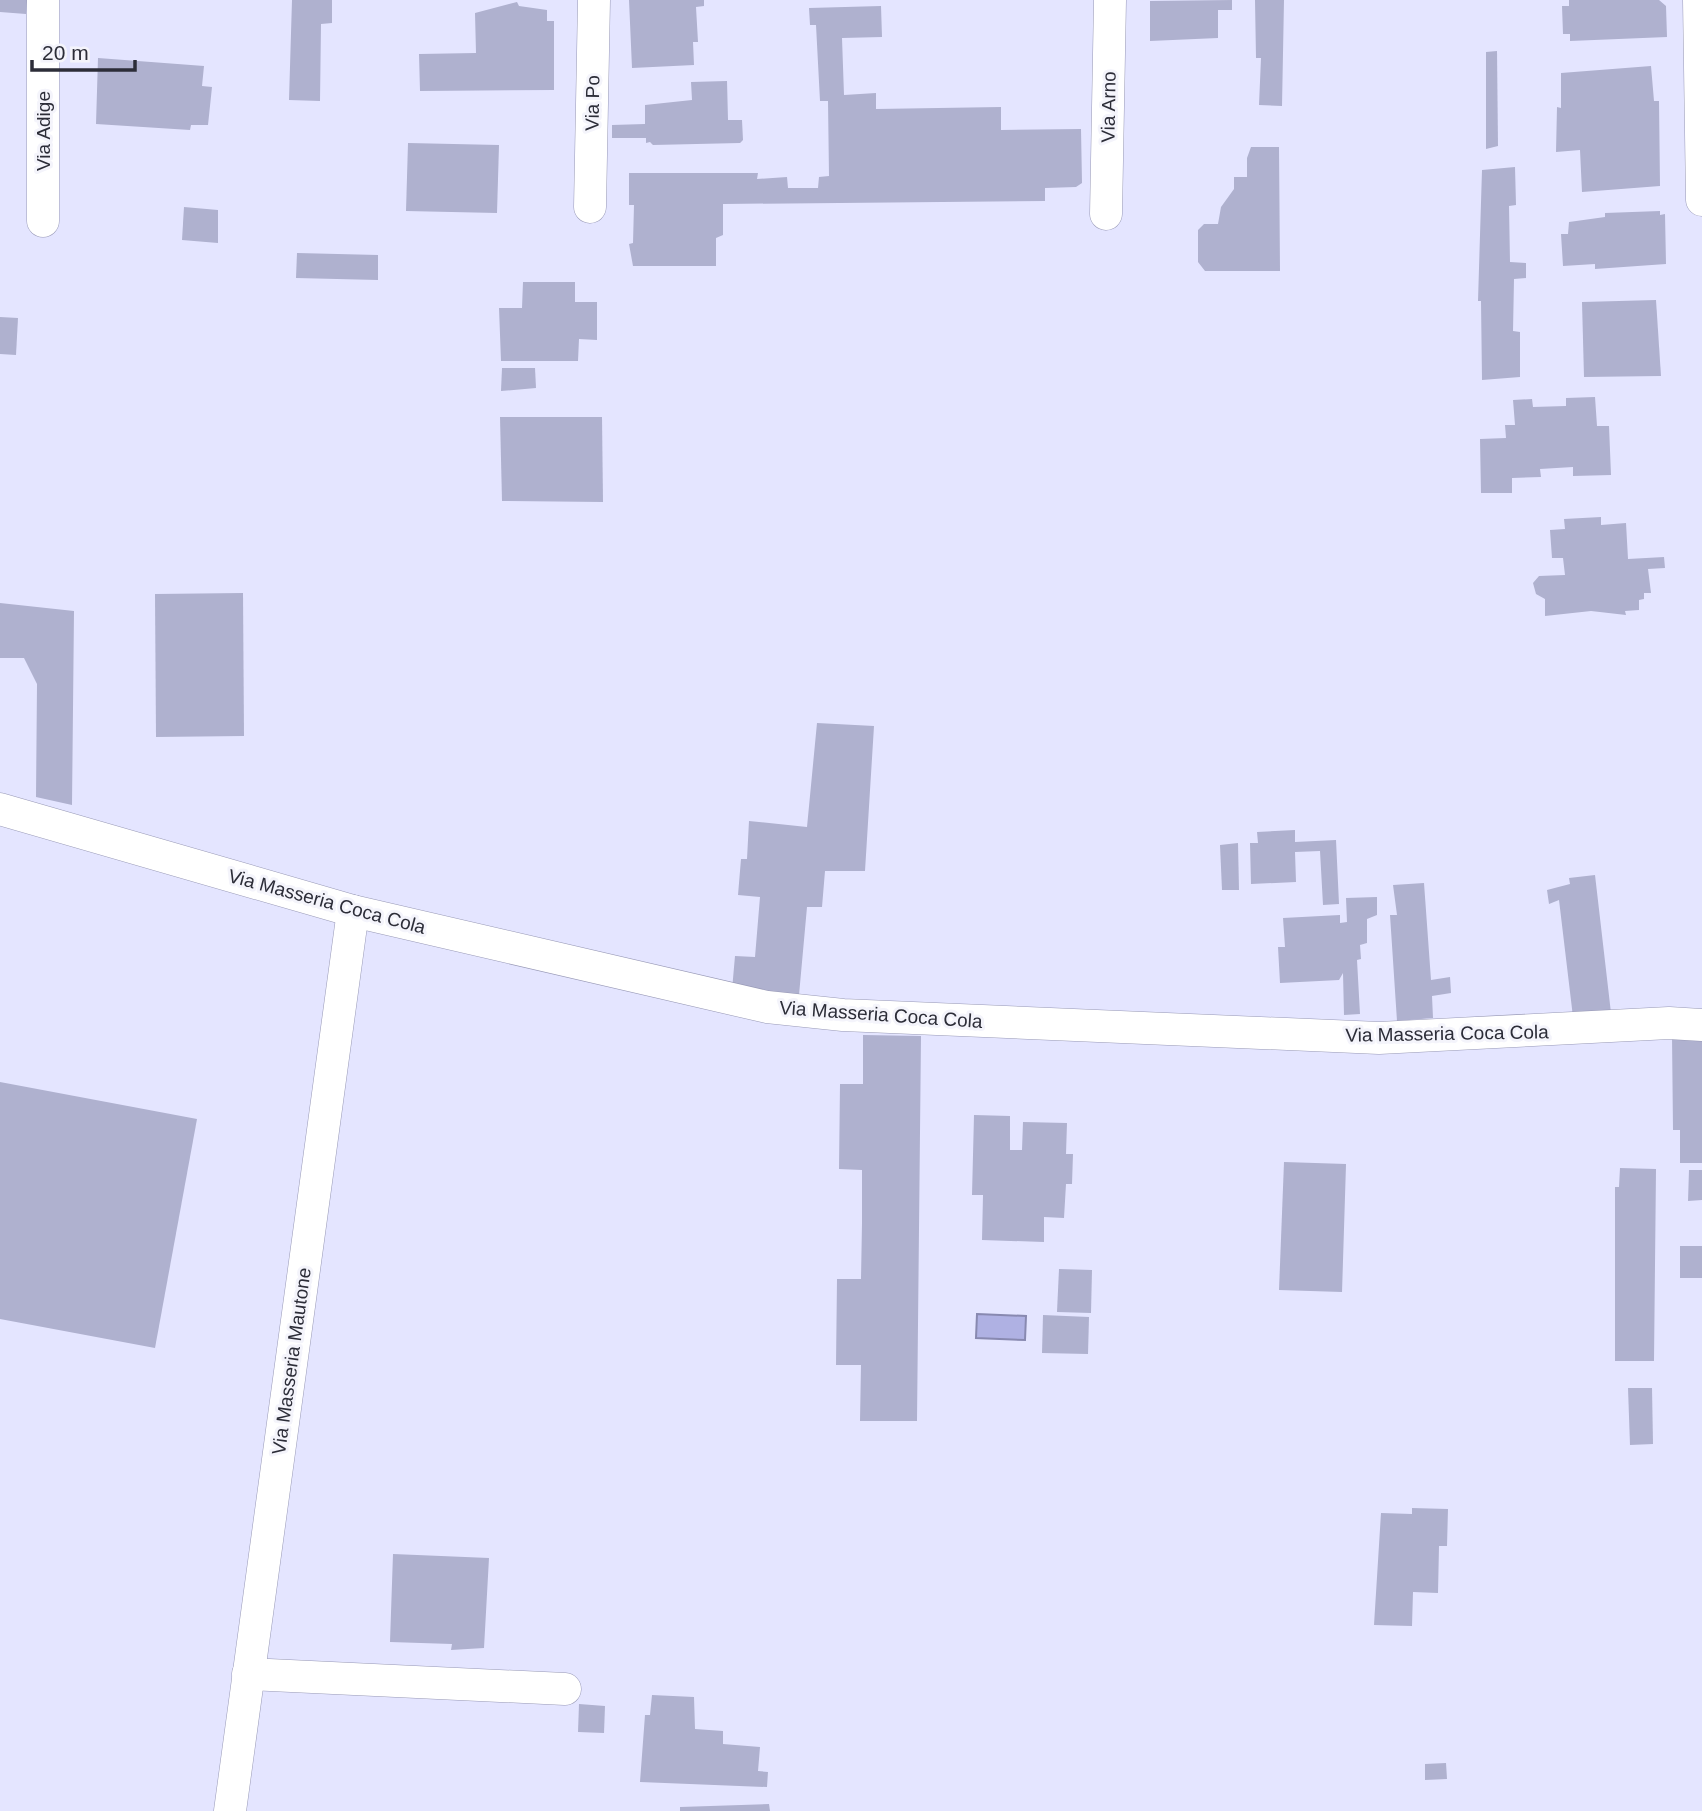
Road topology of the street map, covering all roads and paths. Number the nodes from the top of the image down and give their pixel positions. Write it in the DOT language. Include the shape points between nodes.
graph roads {
  1 [pos="43,0"];
  2 [pos="594,0"];
  3 [pos="1110,0"];
  4 [pos="1699,0"];
  5 [pos="1702,200"];
  6 [pos="590,207"];
  7 [pos="1106,214"];
  8 [pos="43,221"];
  9 [pos="0,809"];
  10 [pos="353,911"];
  11 [pos="1702,1025"];
  12 [pos="248,1674"];
  13 [pos="565,1689"];
  14 [pos="230,1811"];
  1 -- 8 [label="street, Via Adige"];
  2 -- 6 [label="street, Via Po"];
  3 -- 7 [label="street, Via Arno"];
  4 -- 5 [label="street"];
  9 -- 10 [label="street, Via Masseria Coca Cola"];
  10 -- 11 [label="street, Via Masseria Coca Cola" via="767,1007 843,1015 1379,1038"];
  10 -- 12 [label="street, Via Masseria Mautone"];
  12 -- 13 [label="street"];
  12 -- 14 [label="street, Via Masseria Mautone"];
}
